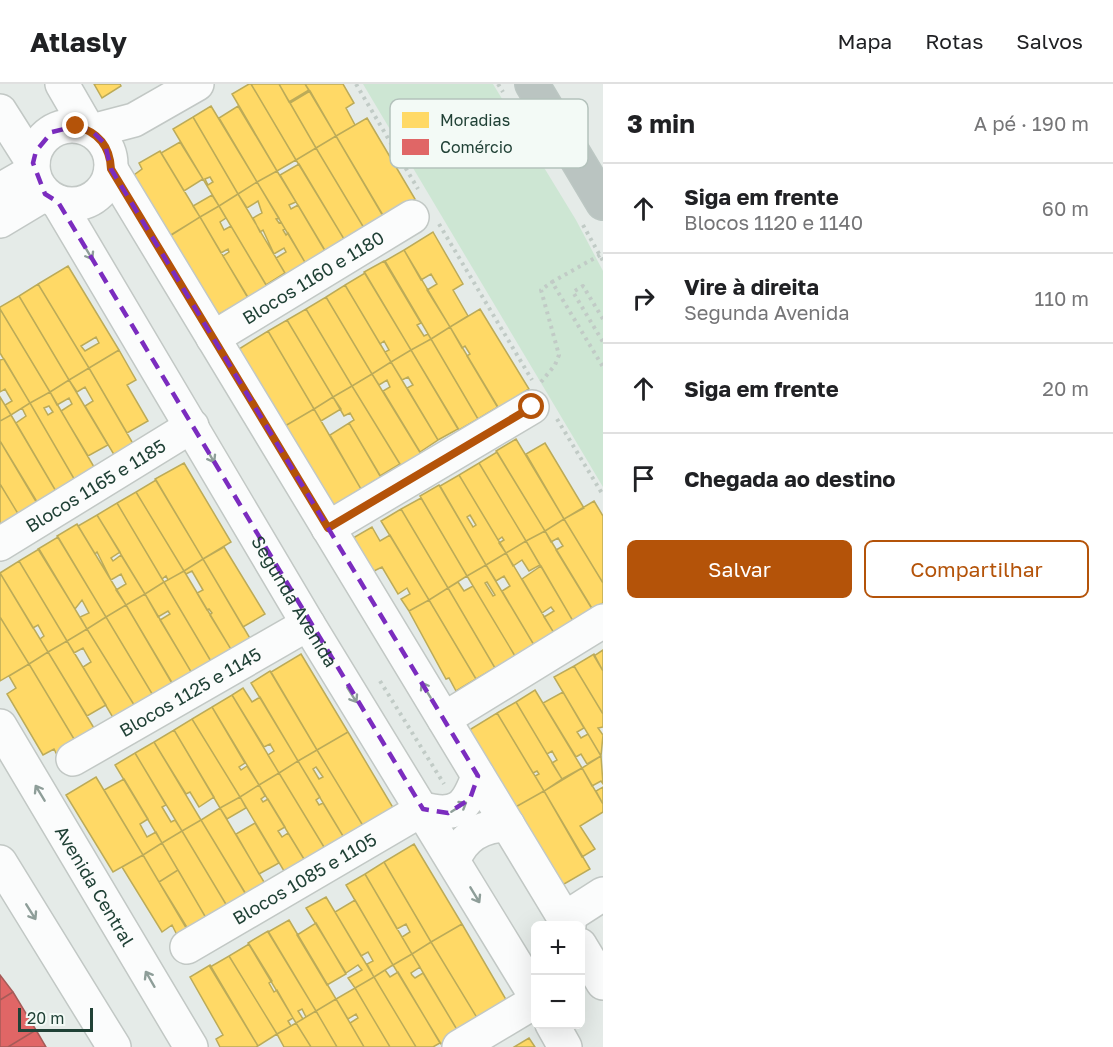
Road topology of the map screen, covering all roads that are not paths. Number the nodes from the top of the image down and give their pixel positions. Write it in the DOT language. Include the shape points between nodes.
graph roads {
  1 [pos="62,84"];
  2 [pos="197,84"];
  3 [pos="532,84"];
  4 [pos="541,99"];
  5 [pos="0,111"];
  6 [pos="134,120"];
  7 [pos="90,130"];
  8 [pos="111,165"];
  9 [pos="582,168"];
  10 [pos="42,182"];
  11 [pos="0,190"];
  12 [pos="603,203"];
  13 [pos="423,210"];
  14 [pos="0,221"];
  15 [pos="213,338"];
  16 [pos="544,412"];
  17 [pos="192,426"];
  18 [pos="328,528"];
  19 [pos="0,544"];
  20 [pos="603,621"];
  21 [pos="308,624"];
  22 [pos="444,719"];
  23 [pos="0,726"];
  24 [pos="73,759"];
  25 [pos="472,766"];
  26 [pos="418,801"];
  27 [pos="508,825"];
  28 [pos="454,860"];
  29 [pos="0,862"];
  30 [pos="603,894"];
  31 [pos="566,921"];
  32 [pos="579,921"];
  33 [pos="187,947"];
  34 [pos="585,953"];
  35 [pos="603,983"];
  36 [pos="531,991"];
  37 [pos="531,1002"];
  38 [pos="170,1012"];
  39 [pos="555,1029"];
  40 [pos="114,1047"];
  41 [pos="159,1047"];
  42 [pos="191,1047"];
  43 [pos="459,1047"];
  44 [pos="565,1047"];
  1 -- 7 [label="street"];
  2 -- 6 [label="street"];
  3 -- 4 [label="highway"];
  5 -- 10 [label="street, Segunda Avenida"];
  6 -- 7 [label="street"];
  6 -- 8 [label="street"];
  7 -- 8 [label="street" via="105,144"];
  7 -- 10 [label="street" via="64,127 52,132 39,146"];
  8 -- 10 [label="street" via="107,183 86,202 72,205"];
  8 -- 15 [label="street"];
  9 -- 12 [label="highway"];
  10 -- 11 [label="street"];
  10 -- 14 [label="street"];
  10 -- 17 [label="street, Segunda Avenida, one-way"];
  13 -- 15 [label="street, Blocos 1160 e 1180"];
  15 -- 18 [label="street"];
  16 -- 18 [label="street"];
  17 -- 19 [label="street, Blocos 1165 e 1185"];
  17 -- 21 [label="street, Segunda Avenida, one-way"];
  22 -- 18 [label="street, one-way"];
  20 -- 22 [label="street"];
  21 -- 24 [label="street, Blocos 1125 e 1145"];
  21 -- 26 [label="street, Segunda Avenida, one-way"];
  22 -- 25 [label="street"];
  38 -- 23 [label="street, Avenida Central, one-way"];
  26 -- 25 [label="street, one-way" via="448,813 459,808 470,799"];
  25 -- 27 [label="street"];
  26 -- 28 [label="street, Segunda Avenida"];
  26 -- 33 [label="street, Blocos 1085 e 1105"];
  27 -- 28 [label="street" via="492,825 466,840"];
  27 -- 31 [label="street"];
  28 -- 36 [label="street, Segunda Avenida, one-way"];
  29 -- 40 [label="street, one-way"];
  30 -- 32 [label="street"];
  34 -- 35 [label="street"];
  37 -- 43 [label="street"];
  38 -- 41 [label="street" via="168,1032"];
  38 -- 42 [label="street, Avenida Central"];
  39 -- 44 [label="street"];
}
